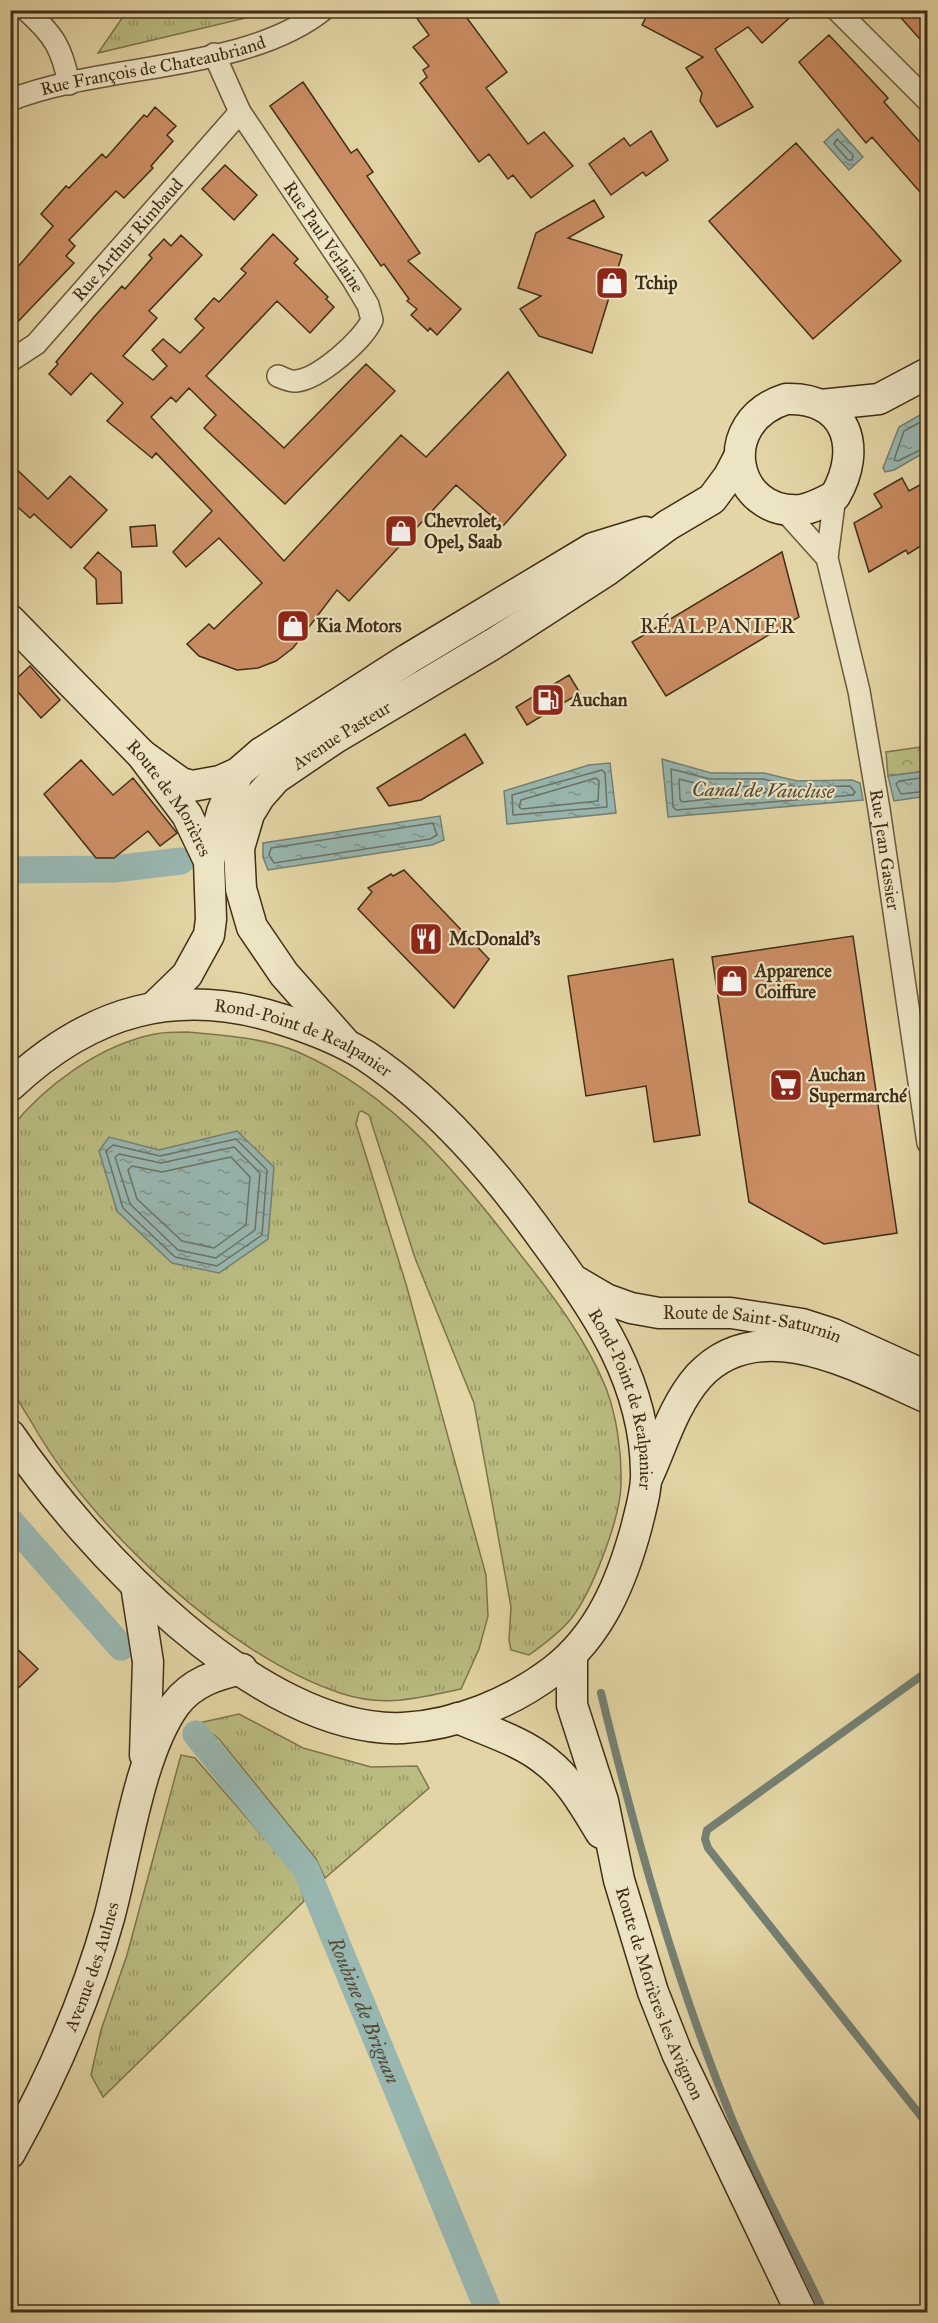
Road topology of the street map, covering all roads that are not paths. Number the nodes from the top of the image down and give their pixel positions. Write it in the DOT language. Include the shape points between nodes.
graph roads {
  1 [pos="26,10"];
  2 [pos="324,10"];
  3 [pos="837,10"];
  4 [pos="214,54"];
  5 [pos="69,84"];
  6 [pos="10,100"];
  7 [pos="927,101"];
  8 [pos="240,112"];
  9 [pos="10,361"];
  10 [pos="927,373"];
  11 [pos="278,376"];
  12 [pos="879,399"];
  13 [pos="821,405"];
  14 [pos="850,446"];
  15 [pos="738,457"];
  16 [pos="835,496"];
  17 [pos="712,499"];
  18 [pos="773,504"];
  19 [pos="668,525"];
  20 [pos="827,558"];
  21 [pos="10,620"];
  22 [pos="142,755"];
  23 [pos="238,773"];
  24 [pos="209,861"];
  25 [pos="155,1006"];
  26 [pos="345,1044"];
  27 [pos="922,1070"];
  28 [pos="10,1086"];
  29 [pos="927,1143"];
  30 [pos="574,1281"];
  31 [pos="927,1377"];
  32 [pos="927,1398"];
  33 [pos="10,1435"];
  34 [pos="647,1478"];
  35 [pos="136,1585"];
  36 [pos="572,1656"];
  37 [pos="242,1669"];
  38 [pos="458,1718"];
  39 [pos="146,1769"];
  40 [pos="612,1852"];
  41 [pos="10,2153"];
  42 [pos="801,2313"];
  1 -- 5 [label="street" via="55,39 63,53"];
  2 -- 4 [label="street, Rue François de Chateaubriand" via="280,35"];
  3 -- 7 [label="street"];
  4 -- 5 [label="street, Rue François de Chateaubriand"];
  4 -- 8 [label="street, Rue Paul Verlaine"];
  5 -- 6 [label="street, Rue François de Chateaubriand"];
  8 -- 9 [label="street, Rue Arthur Rimbaud" via="36,344"];
  8 -- 11 [label="street, Rue Paul Verlaine" via="353,280 372,320 367,330 319,373 295,382"];
  10 -- 12 [label="main road"];
  12 -- 13 [label="main road"];
  12 -- 14 [label="main road"];
  13 -- 14 [label="main road" via="840,423"];
  13 -- 15 [label="main road" via="786,399 765,408 749,423"];
  14 -- 16 [label="main road" via="849,465"];
  15 -- 17 [label="main road, Avenue Pasteur"];
  15 -- 18 [label="main road" via="743,475"];
  16 -- 18 [label="main road" via="801,510"];
  16 -- 20 [label="street, Rue Jean Gassier"];
  17 -- 18 [label="main road, Avenue Pasteur" via="742,497"];
  17 -- 19 [label="main road, Avenue Pasteur"];
  18 -- 20 [label="street, Rue Jean Gassier"];
  19 -- 23 [label="main road, Avenue Pasteur" via="593,548 300,728"];
  19 -- 26 [label="main road, Avenue Pasteur" via="606,571 493,644 335,738 276,778 260,796 249,814 239,848 241,889 252,927 284,974"];
  20 -- 27 [label="street, Rue Jean Gassier" via="859,691"];
  21 -- 22 [label="main road, Route de Morières"];
  22 -- 23 [label="main road, Avenue Pasteur" via="180,783 192,786"];
  22 -- 24 [label="main road, Route de Morières" via="188,815"];
  23 -- 24 [label="main road, Avenue Pasteur"];
  24 -- 25 [label="main road, Route de Morières" via="209,935 187,975"];
  25 -- 26 [label="main road, Rond-Point de Realpanier" via="233,1006 296,1024"];
  25 -- 28 [label="main road, Rond-Point de Realpanier" via="120,1016 66,1041"];
  26 -- 30 [label="main road, Rond-Point de Realpanier" via="386,1072 458,1135 525,1213"];
  27 -- 29 [label="street, Rue Jean Gassier"];
  30 -- 31 [label="main road, Route de Saint-Saturnin" via="631,1308 659,1313 731,1313 802,1324"];
  30 -- 34 [label="main road, Rond-Point de Realpanier" via="610,1335 634,1395 645,1444"];
  32 -- 34 [label="main road, Route de Saint-Saturnin" via="834,1356 800,1348 747,1349 718,1361 700,1376 675,1411"];
  33 -- 35 [label="main road, Rond-Point de Realpanier" via="65,1509"];
  34 -- 36 [label="main road, Rond-Point de Realpanier" via="626,1564 598,1623"];
  35 -- 37 [label="main road, Rond-Point de Realpanier" via="190,1633"];
  35 -- 39 [label="main road, Avenue des Aulnes" via="148,1662"];
  36 -- 38 [label="main road, Rond-Point de Realpanier" via="531,1687"];
  36 -- 40 [label="main road, Route de Morières les Avignon" via="572,1705 603,1801"];
  37 -- 38 [label="main road, Rond-Point de Realpanier" via="274,1691 333,1717 400,1728"];
  37 -- 39 [label="main road, Avenue des Aulnes" via="203,1680 189,1690 168,1718"];
  38 -- 40 [label="main road" via="546,1760 578,1795"];
  39 -- 41 [label="main road, Avenue des Aulnes" via="108,1920 79,2005 46,2088"];
  40 -- 42 [label="main road, Route de Morières les Avignon" via="653,1992 677,2053"];
}
